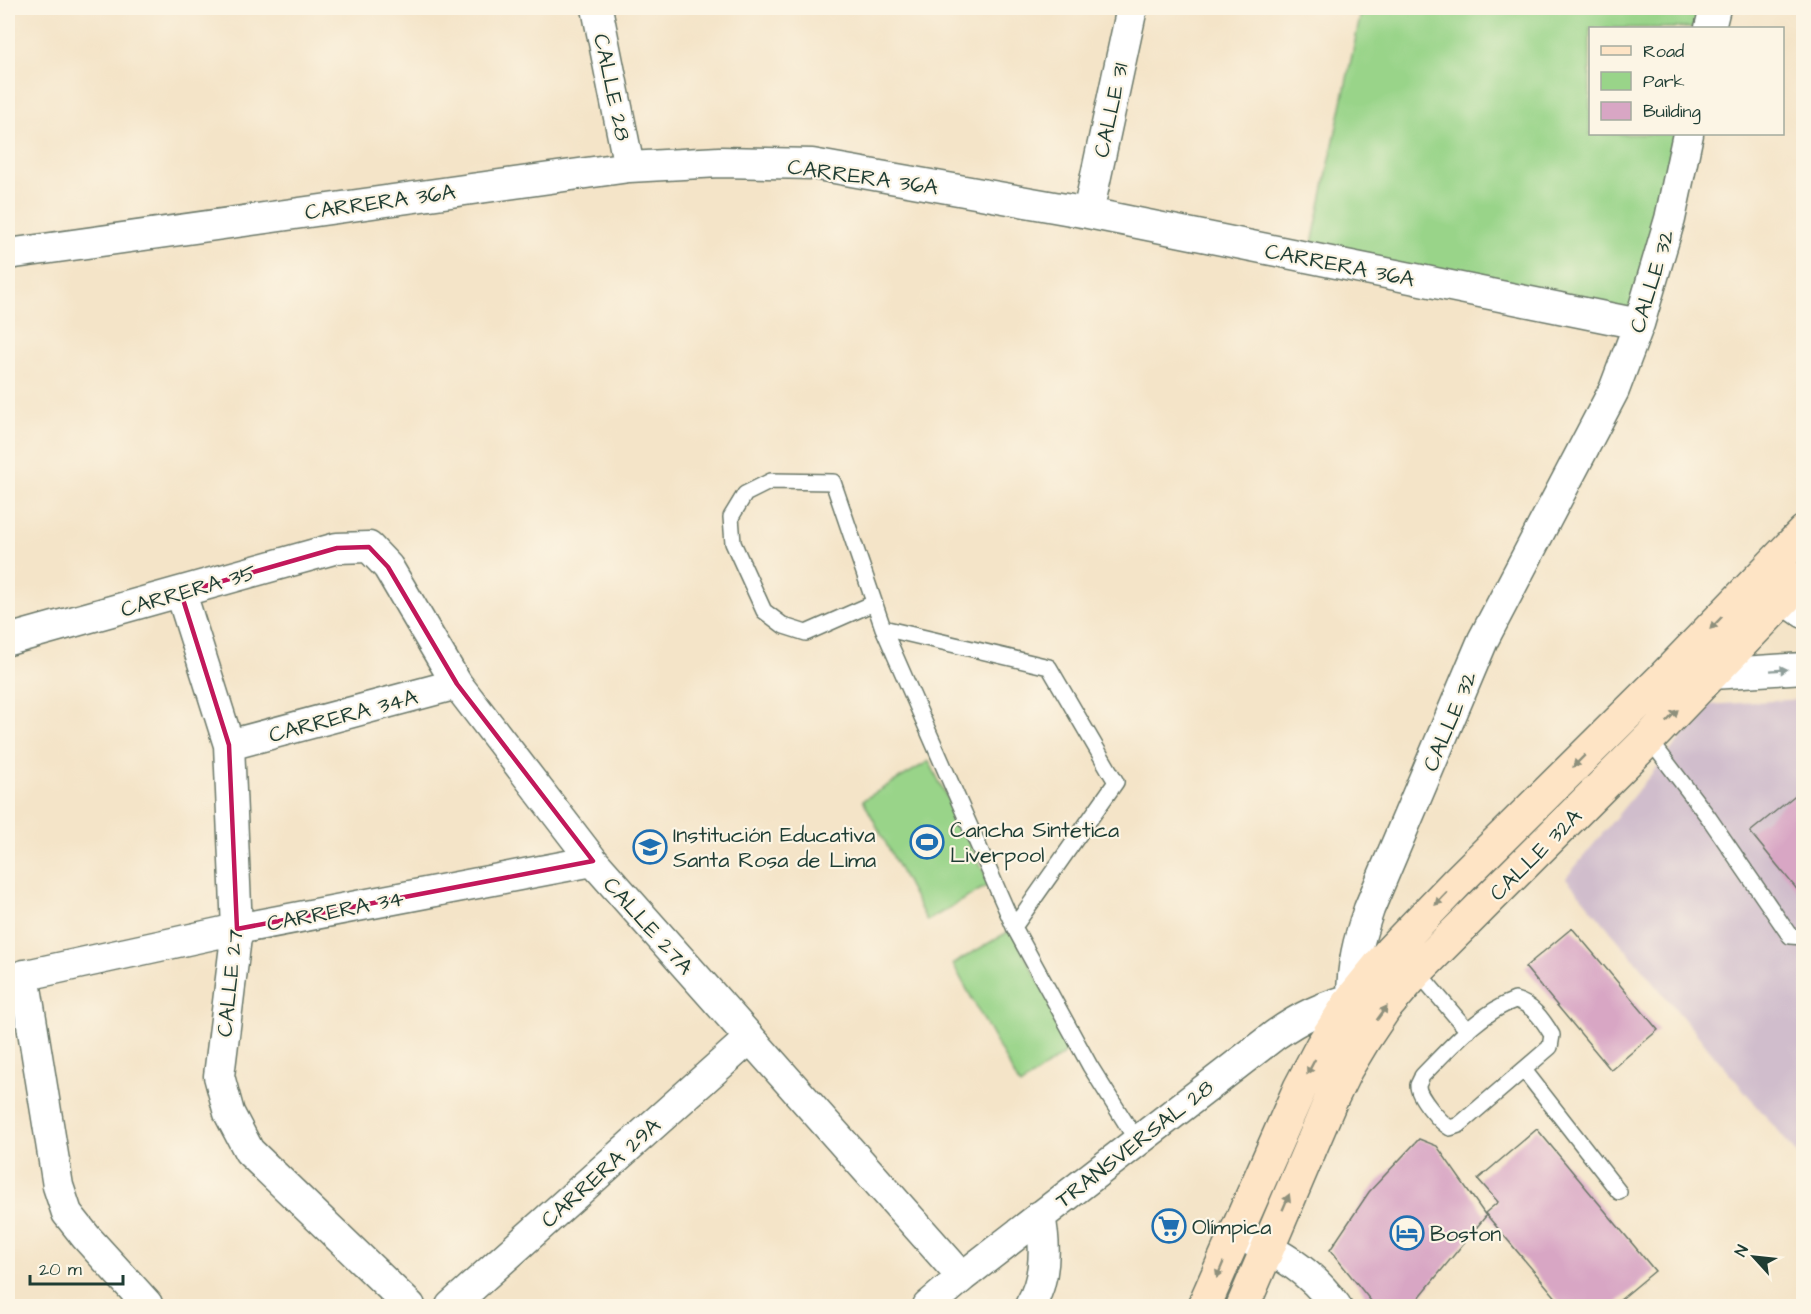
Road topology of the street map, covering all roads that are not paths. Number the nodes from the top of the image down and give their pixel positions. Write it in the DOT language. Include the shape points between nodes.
graph roads {
  1 [pos="597,8"];
  2 [pos="1132,8"];
  3 [pos="1715,8"];
  4 [pos="1710,27"];
  5 [pos="1688,135"];
  6 [pos="629,167"];
  7 [pos="1088,213"];
  8 [pos="8,254"];
  9 [pos="1639,324"];
  10 [pos="1803,532"];
  11 [pos="369,547"];
  12 [pos="1757,581"];
  13 [pos="181,593"];
  14 [pos="1797,596"];
  15 [pos="874,603"];
  16 [pos="883,628"];
  17 [pos="8,640"];
  18 [pos="1803,668"];
  19 [pos="1712,674"];
  20 [pos="458,684"];
  21 [pos="1649,739"];
  22 [pos="229,745"];
  23 [pos="593,861"];
  24 [pos="1482,907"];
  25 [pos="1014,927"];
  26 [pos="237,929"];
  27 [pos="1803,937"];
  28 [pos="1417,971"];
  29 [pos="16,977"];
  30 [pos="1352,999"];
  31 [pos="1468,1031"];
  32 [pos="750,1038"];
  33 [pos="1524,1070"];
  34 [pos="1137,1141"];
  35 [pos="1305,1157"];
  36 [pos="1619,1192"];
  37 [pos="1040,1216"];
  38 [pos="1235,1233"];
  39 [pos="1267,1247"];
  40 [pos="962,1277"];
  41 [pos="147,1304"];
  42 [pos="410,1306"];
  43 [pos="451,1306"];
  44 [pos="928,1306"];
  45 [pos="1030,1306"];
  46 [pos="1204,1306"];
  47 [pos="1243,1306"];
  48 [pos="1336,1306"];
  1 -- 6 [label="street, CALLE 28"];
  2 -- 7 [label="street, CALLE 31"];
  3 -- 4 [label="street"];
  5 -- 9 [label="street, CALLE 32" via="1670,219"];
  6 -- 7 [label="street, CARRERA 36A" via="719,162 812,164"];
  6 -- 8 [label="street, CARRERA 36A"];
  7 -- 9 [label="street, CARRERA 36A"];
  9 -- 30 [label="street, CALLE 32" via="1614,390 1483,640 1369,909 1352,969"];
  10 -- 12 [label="main road, CALLE 32A"];
  11 -- 13 [label="street, CARRERA 35" via="337,548"];
  11 -- 20 [label="street, CALLE 27A" via="388,567"];
  12 -- 14 [label="street"];
  12 -- 30 [label="main road, CALLE 32A, one-way" via="1458,881 1391,951"];
  13 -- 17 [label="street, CARRERA 35"];
  13 -- 22 [label="street, CALLE 27"];
  14 -- 19 [label="main road, CALLE 32A"];
  15 -- 15 [label="lane" via="806,633 784,626 764,611 733,543 731,517 745,494 771,481 833,482"];
  15 -- 16 [label="lane"];
  16 -- 25 [label="lane"];
  16 -- 25 [label="lane" via="1049,667 1116,782"];
  19 -- 18 [label="street, one-way"];
  21 -- 19 [label="main road, CALLE 32A, one-way"];
  20 -- 22 [label="street, CARRERA 34A"];
  20 -- 23 [label="street, CALLE 27A"];
  21 -- 24 [label="main road, CALLE 32A"];
  21 -- 27 [label="lane" via="1790,936"];
  22 -- 26 [label="street, CALLE 27"];
  23 -- 26 [label="street, CARRERA 34"];
  23 -- 32 [label="street, CALLE 27A"];
  24 -- 28 [label="main road, CALLE 32A"];
  24 -- 30 [label="main road" via="1459,917 1384,982"];
  25 -- 34 [label="lane" via="1084,1056"];
  26 -- 29 [label="street, CARRERA 34"];
  26 -- 42 [label="street, CALLE 27" via="219,1076 229,1113 249,1151"];
  28 -- 31 [label="lane"];
  35 -- 28 [label="main road, CALLE 32A, one-way" via="1364,1039"];
  29 -- 41 [label="street" via="58,1186 67,1213"];
  30 -- 34 [label="street, TRANSVERSAL 28" via="1299,1018"];
  30 -- 35 [label="main road" via="1346,1042 1316,1110"];
  30 -- 38 [label="main road, one-way" via="1300,1088"];
  31 -- 33 [label="lane" via="1505,1004 1515,1000 1526,1003 1552,1035 1550,1047"];
  31 -- 33 [label="lane" via="1422,1076 1418,1085 1420,1094 1442,1123 1450,1128 1459,1125"];
  32 -- 40 [label="street, CALLE 27A"];
  32 -- 43 [label="street, CARRERA 29A"];
  33 -- 36 [label="lane"];
  34 -- 37 [label="street, TRANSVERSAL 28"];
  39 -- 35 [label="main road, one-way"];
  37 -- 40 [label="street, TRANSVERSAL 28"];
  37 -- 45 [label="street" via="1044,1263"];
  38 -- 39 [label="street"];
  38 -- 46 [label="main road, one-way"];
  39 -- 47 [label="main road"];
  39 -- 48 [label="street" via="1295,1263"];
  40 -- 44 [label="street, TRANSVERSAL 28"];
}
